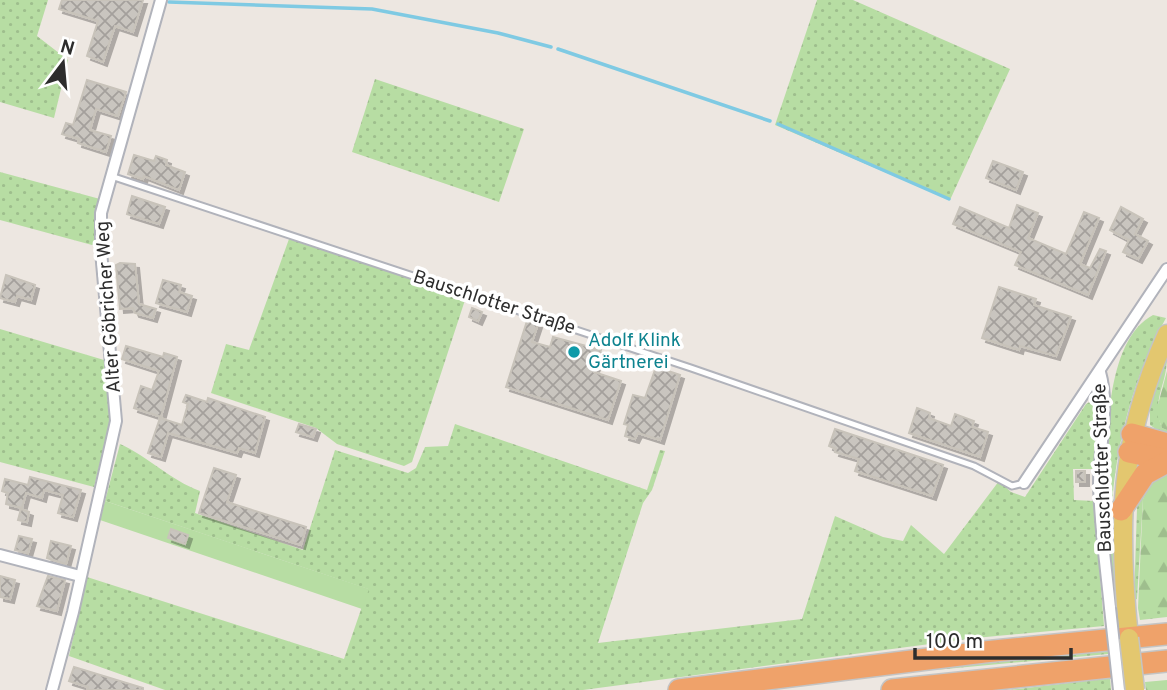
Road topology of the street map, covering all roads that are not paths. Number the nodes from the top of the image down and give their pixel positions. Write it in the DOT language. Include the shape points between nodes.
graph roads {
  1 [pos="161,0"];
  2 [pos="111,176"];
  3 [pos="1167,269"];
  4 [pos="1167,334"];
  5 [pos="1100,372"];
  6 [pos="1130,443"];
  7 [pos="1167,444"];
  8 [pos="1167,461"];
  9 [pos="1024,483"];
  10 [pos="1121,510"];
  11 [pos="0,555"];
  12 [pos="80,576"];
  13 [pos="1167,634"];
  14 [pos="1167,661"];
  15 [pos="52,690"];
  16 [pos="680,690"];
  17 [pos="892,690"];
  18 [pos="1119,690"];
  19 [pos="1135,690"];
  1 -- 2 [label="street, Alter Göbricher Weg"];
  2 -- 9 [label="lane, Bauschlotter Straße" via="691,368 974,466 1008,484"];
  2 -- 12 [label="street, Alter Göbricher Weg" via="100,229 116,421"];
  3 -- 5 [label="street, Bauschlotter Straße"];
  4 -- 6 [label="main road" via="1145,387"];
  5 -- 9 [label="street, Bauschlotter Straße"];
  5 -- 18 [label="street, Bauschlotter Straße, bridge" via="1104,400 1100,516"];
  6 -- 7 [label="highway"];
  6 -- 8 [label="highway"];
  6 -- 10 [label="main road"];
  8 -- 10 [label="highway" via="1145,474"];
  10 -- 19 [label="main road, bridge"];
  11 -- 12 [label="street"];
  12 -- 15 [label="street, Alter Göbricher Weg"];
  13 -- 16 [label="highway"];
  14 -- 17 [label="highway"];
}
